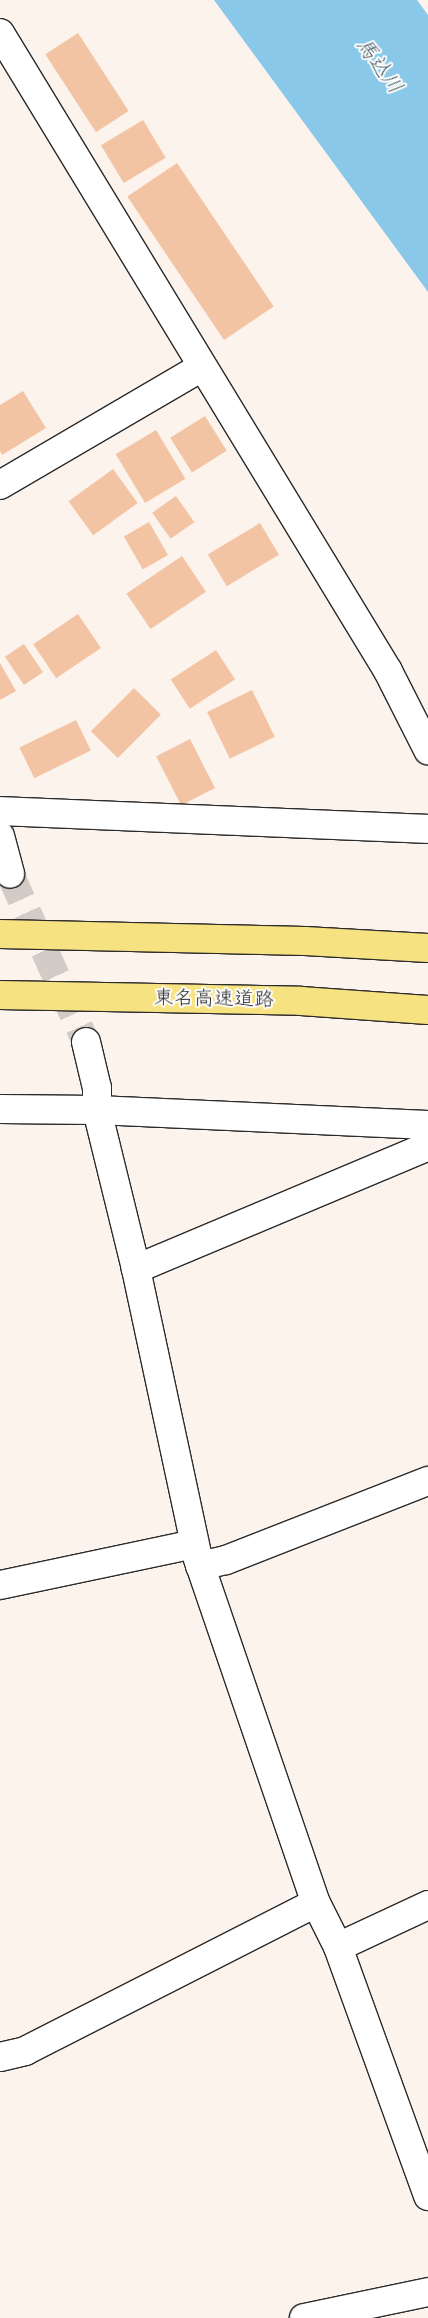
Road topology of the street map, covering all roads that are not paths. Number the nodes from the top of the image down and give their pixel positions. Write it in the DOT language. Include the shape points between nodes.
graph roads {
  1 [pos="0,33"];
  2 [pos="202,368"];
  3 [pos="0,484"];
  4 [pos="428,750"];
  5 [pos="0,811"];
  6 [pos="428,829"];
  7 [pos="0,836"];
  8 [pos="10,874"];
  9 [pos="0,934"];
  10 [pos="428,948"];
  11 [pos="0,994"];
  12 [pos="428,1010"];
  13 [pos="86,1042"];
  14 [pos="0,1110"];
  15 [pos="97,1110"];
  16 [pos="428,1125"];
  17 [pos="428,1146"];
  18 [pos="136,1269"];
  19 [pos="428,1481"];
  20 [pos="197,1555"];
  21 [pos="0,1585"];
  22 [pos="316,1903"];
  23 [pos="428,1905"];
  24 [pos="338,1947"];
  25 [pos="0,2057"];
  26 [pos="428,2196"];
  27 [pos="428,2292"];
  28 [pos="304,2318"];
  1 -- 2 [label="street"];
  2 -- 3 [label="street"];
  2 -- 4 [label="street" via="388,671"];
  5 -- 6 [label="street"];
  7 -- 8 [label="street"];
  9 -- 10 [label="highway" via="305,940"];
  11 -- 12 [label="highway, 東名高速道路" via="301,1001"];
  13 -- 15 [label="street" via="97,1088"];
  14 -- 15 [label="street"];
  15 -- 16 [label="street"];
  15 -- 18 [label="street"];
  17 -- 18 [label="street"];
  18 -- 20 [label="street"];
  19 -- 20 [label="street" via="226,1560"];
  20 -- 21 [label="street"];
  20 -- 22 [label="street"];
  22 -- 24 [label="street"];
  22 -- 25 [label="street" via="25,2051"];
  23 -- 24 [label="street"];
  24 -- 26 [label="street"];
  27 -- 28 [label="street"];
}
